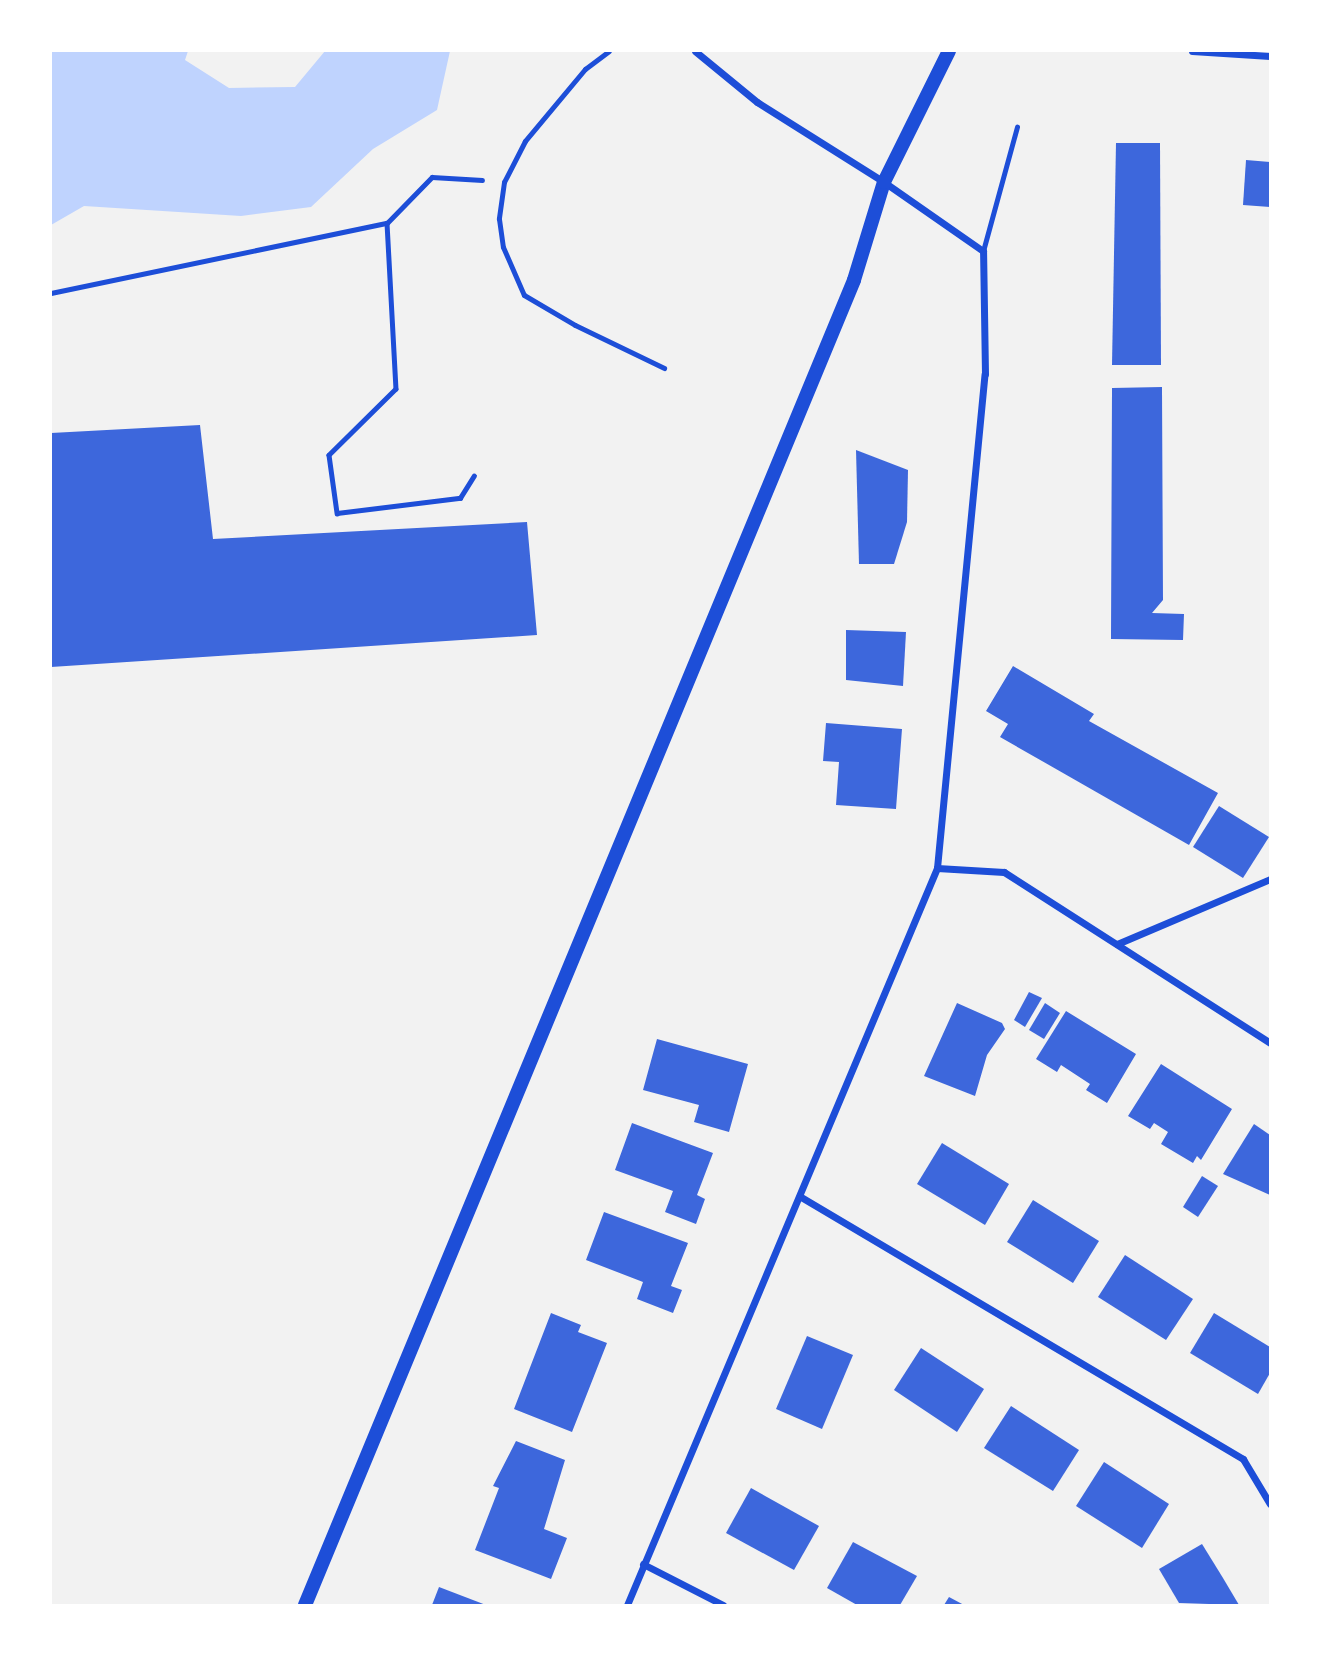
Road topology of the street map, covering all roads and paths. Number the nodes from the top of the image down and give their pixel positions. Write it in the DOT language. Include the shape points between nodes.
graph roads {
  1 [pos="609,51"];
  2 [pos="695,51"];
  3 [pos="949,51"];
  4 [pos="1192,51"];
  5 [pos="1270,56"];
  6 [pos="1017,127"];
  7 [pos="884,181"];
  8 [pos="504,182"];
  9 [pos="387,223"];
  10 [pos="983,251"];
  11 [pos="51,292"];
  12 [pos="664,368"];
  13 [pos="474,476"];
  14 [pos="937,868"];
  15 [pos="1270,879"];
  16 [pos="1117,944"];
  17 [pos="1270,1043"];
  18 [pos="801,1197"];
  19 [pos="1270,1504"];
  20 [pos="643,1564"];
  21 [pos="305,1605"];
  22 [pos="627,1605"];
  23 [pos="723,1605"];
  1 -- 8 [label="lane" via="585,69 524,141"];
  2 -- 7 [label="street" via="757,102"];
  3 -- 7 [label="main road"];
  4 -- 5 [label="street"];
  6 -- 10 [label="lane"];
  7 -- 10 [label="street"];
  7 -- 21 [label="main road" via="854,281"];
  8 -- 9 [label="path" via="432,177"];
  8 -- 12 [label="lane" via="499,219 503,247 524,295"];
  9 -- 11 [label="path"];
  9 -- 13 [label="path" via="396,389 329,456 337,513 460,498"];
  10 -- 14 [label="street" via="985,374"];
  14 -- 16 [label="street" via="1004,872"];
  14 -- 18 [label="street"];
  15 -- 16 [label="street"];
  16 -- 17 [label="street"];
  18 -- 19 [label="street" via="1243,1459"];
  18 -- 20 [label="street"];
  20 -- 22 [label="street"];
  20 -- 23 [label="street"];
}
